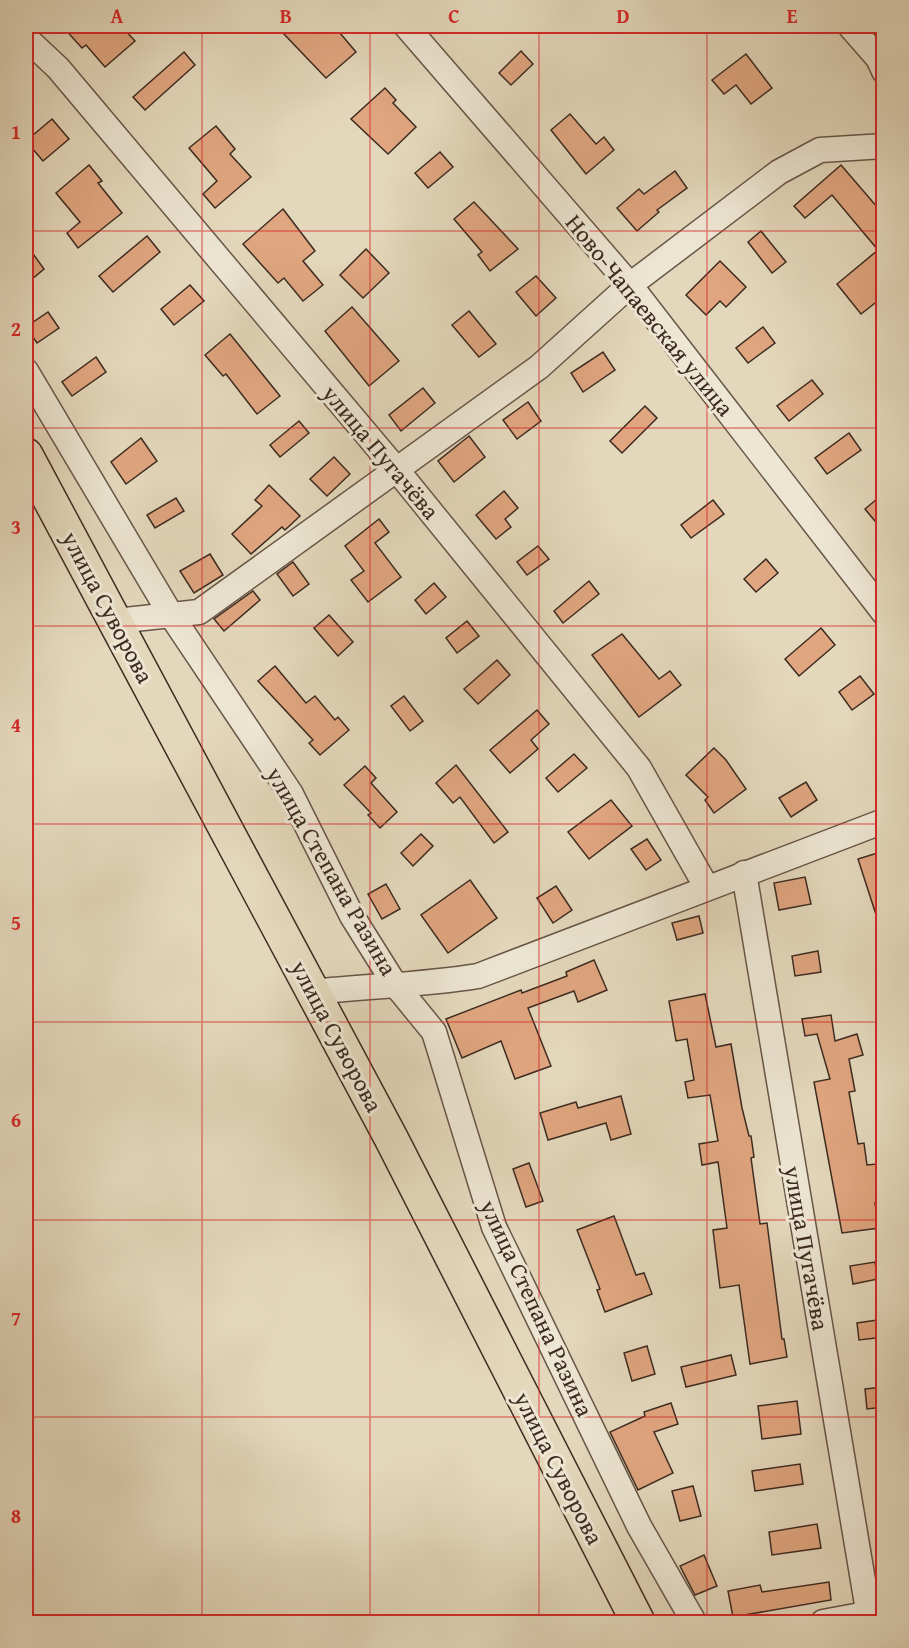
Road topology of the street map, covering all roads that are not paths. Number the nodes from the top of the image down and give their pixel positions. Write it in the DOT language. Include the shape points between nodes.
graph roads {
  1 [pos="406,26"];
  2 [pos="850,26"];
  3 [pos="26,38"];
  4 [pos="882,63"];
  5 [pos="884,146"];
  6 [pos="630,285"];
  7 [pos="26,371"];
  8 [pos="26,455"];
  9 [pos="396,469"];
  10 [pos="884,613"];
  11 [pos="171,615"];
  12 [pos="116,621"];
  13 [pos="884,821"];
  14 [pos="744,873"];
  15 [pos="707,888"];
  16 [pos="394,983"];
  17 [pos="313,992"];
  18 [pos="874,1616"];
  19 [pos="638,1623"];
  20 [pos="694,1623"];
  21 [pos="823,1623"];
  1 -- 6 [label="street, Ново-Чапаевская улица"];
  2 -- 4 [label="street"];
  3 -- 9 [label="street, улица Пугачёва" via="58,68"];
  5 -- 6 [label="street" via="820,150 779,172"];
  6 -- 9 [label="street" via="539,367"];
  6 -- 10 [label="street, Ново-Чапаевская улица"];
  7 -- 11 [label="street, улица Степана Разина"];
  8 -- 12 [label="main road, улица Суворова"];
  9 -- 11 [label="street" via="199,612"];
  9 -- 15 [label="street, улица Пугачёва" via="639,768"];
  11 -- 12 [label="street"];
  11 -- 16 [label="street, улица Степана Разина" via="291,794 352,916"];
  12 -- 17 [label="main road, улица Суворова"];
  13 -- 14 [label="street"];
  14 -- 15 [label="street"];
  14 -- 18 [label="street, улица Пугачёва"];
  15 -- 16 [label="street" via="478,976 424,985"];
  16 -- 17 [label="street"];
  16 -- 20 [label="street, улица Степана Разина" via="434,1032 494,1227 639,1526"];
  17 -- 19 [label="main road, улица Суворова"];
  18 -- 21 [label="street"];
}
